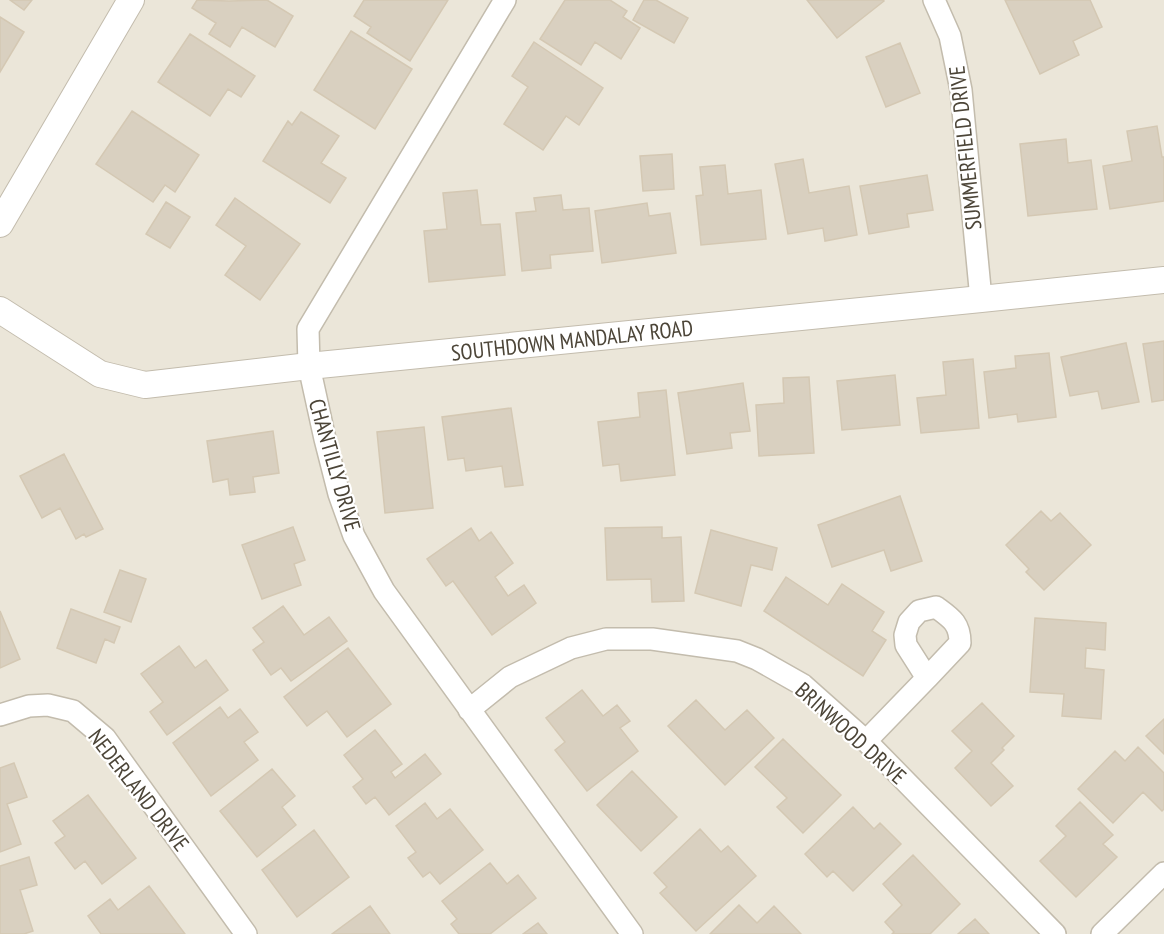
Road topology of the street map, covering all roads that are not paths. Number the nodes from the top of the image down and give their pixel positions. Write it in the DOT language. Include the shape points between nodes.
graph roads {
  1 [pos="131,0"];
  2 [pos="505,0"];
  3 [pos="934,0"];
  4 [pos="0,224"];
  5 [pos="1164,280"];
  6 [pos="981,300"];
  7 [pos="0,310"];
  8 [pos="309,366"];
  9 [pos="927,678"];
  10 [pos="469,710"];
  11 [pos="0,715"];
  12 [pos="866,741"];
  13 [pos="1164,873"];
  14 [pos="246,934"];
  15 [pos="632,934"];
  16 [pos="1055,934"];
  17 [pos="1102,934"];
  1 -- 4 [label="street"];
  2 -- 8 [label="street, CHANTILLY DRIVE" via="308,329"];
  3 -- 6 [label="street, SUMMERFIELD DRIVE" via="950,36 961,90"];
  5 -- 6 [label="street, SOUTHDOWN MANDALAY ROAD"];
  6 -- 8 [label="street, SOUTHDOWN MANDALAY ROAD"];
  7 -- 8 [label="street, SOUTHDOWN MANDALAY ROAD" via="100,375 145,386"];
  8 -- 10 [label="street, CHANTILLY DRIVE" via="324,439 354,536 384,591"];
  9 -- 12 [label="street"];
  10 -- 12 [label="street, BRINWOOD DRIVE" via="510,677 571,648 606,639 652,639 737,651 757,659 803,685"];
  10 -- 15 [label="street, CHANTILLY DRIVE"];
  11 -- 14 [label="street, NEDERLAND DRIVE" via="48,705 73,711 105,738"];
  12 -- 16 [label="street, BRINWOOD DRIVE"];
  13 -- 17 [label="street"];
}
